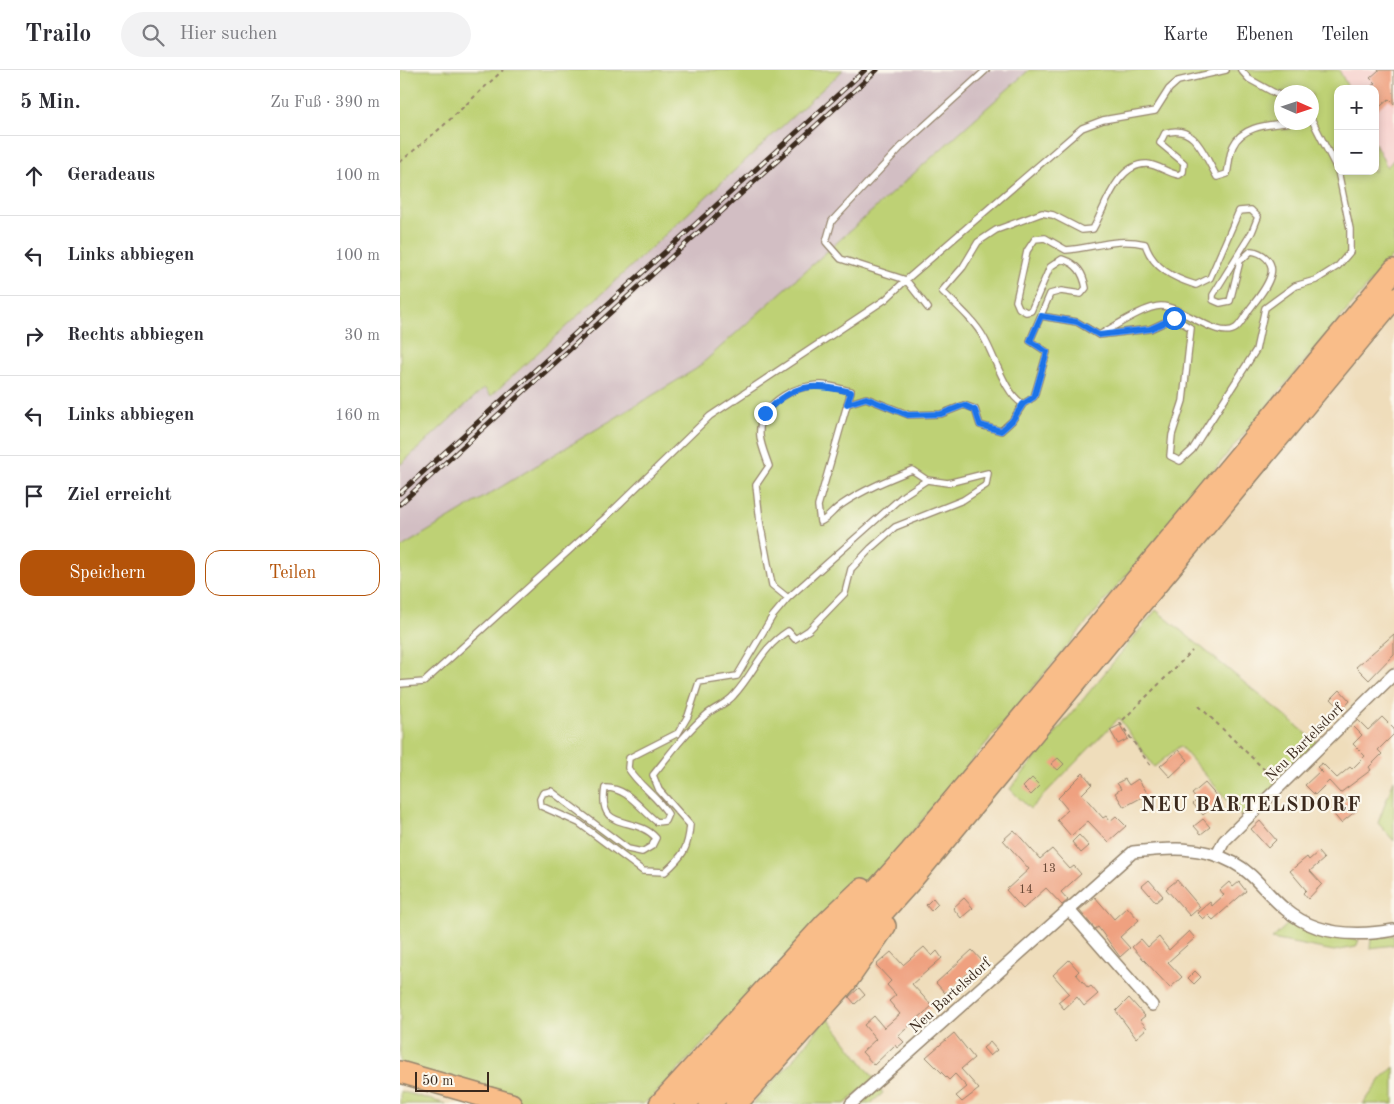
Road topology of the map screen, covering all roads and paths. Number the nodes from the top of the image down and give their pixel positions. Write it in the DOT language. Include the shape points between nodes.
graph roads {
  1 [pos="503,70"];
  2 [pos="986,70"];
  3 [pos="1217,70"];
  4 [pos="1226,70"];
  5 [pos="1241,70"];
  6 [pos="1274,93"];
  7 [pos="1274,124"];
  8 [pos="1317,130"];
  9 [pos="400,162"];
  10 [pos="1334,163"];
  11 [pos="1339,175"];
  12 [pos="1394,270"];
  13 [pos="906,280"];
  14 [pos="1394,298"];
  15 [pos="928,308"];
  16 [pos="1041,316"];
  17 [pos="1099,335"];
  18 [pos="847,404"];
  19 [pos="1023,404"];
  20 [pos="927,480"];
  21 [pos="788,598"];
  22 [pos="1192,651"];
  23 [pos="1394,674"];
  24 [pos="400,684"];
  25 [pos="1199,706"];
  26 [pos="1150,765"];
  27 [pos="1281,786"];
  28 [pos="1217,855"];
  29 [pos="908,884"];
  30 [pos="1068,909"];
  31 [pos="1394,930"];
  32 [pos="1152,1005"];
  33 [pos="400,1072"];
  34 [pos="400,1086"];
  35 [pos="672,1100"];
  36 [pos="459,1104"];
  37 [pos="511,1104"];
  38 [pos="649,1104"];
  39 [pos="710,1104"];
  40 [pos="736,1104"];
  41 [pos="851,1104"];
  1 -- 9 [label="path"];
  2 -- 13 [label="lane" via="902,146 832,221 826,242 842,259"];
  3 -- 4 [label="lane"];
  3 -- 13 [label="lane" via="1178,81 1155,111 1103,120 1082,128"];
  5 -- 6 [label="lane" via="1249,79"];
  7 -- 19 [label="lane" via="1244,133 1233,146 1227,174 1217,177 1188,132 1176,130 1165,133 1160,143 1184,163 1183,172 1180,175 1168,173 1145,164 1132,167 1119,179 1093,229 1082,230 1042,213 996,230 978,242 963,267 942,290 983,336 1006,380 1009,393"];
  8 -- 10 [label="lane"];
  11 -- 17 [label="lane" via="1350,229 1350,252 1338,266 1316,280 1295,286 1265,308 1256,350 1192,450 1180,461 1170,456 1172,435 1183,401 1191,328 1174,318 1150,329"];
  12 -- 35 [label="highway" via="911,851 890,863 825,924"];
  13 -- 15 [label="lane"];
  13 -- 24 [label="lane" via="886,299 710,416 605,518 424,682"];
  14 -- 29 [label="highway"];
  16 -- 17 [label="lane" via="1077,322"];
  16 -- 17 [label="lane" via="1050,294 1061,291 1081,294 1086,288 1078,267 1062,259 1050,267 1031,311 1019,308 1016,301 1027,251 1035,239 1045,238 1066,250 1098,243 1132,241 1145,244 1158,267 1175,279 1196,284 1210,278 1239,212 1251,210 1258,217 1212,295 1213,300 1220,303 1230,302 1240,261 1251,251 1261,252 1269,261 1272,272 1237,328 1228,332 1218,330 1177,309 1160,305"];
  16 -- 19 [label="lane" via="1030,341 1047,352 1034,397"];
  18 -- 19 [label="lane" via="866,398 908,415 941,414 964,405 975,410 980,425 1001,431"];
  18 -- 20 [label="lane" via="818,506 820,522 839,506 888,479 912,470"];
  18 -- 21 [label="lane" via="851,392 821,385 805,387 780,397 765,413 760,436 769,466 756,485 760,522 772,584"];
  20 -- 21 [label="lane" via="904,495"];
  20 -- 21 [label="lane" via="948,483 988,473 986,485 963,500 895,527 871,548 851,569 844,593 809,630 795,639 788,631 763,652 749,678 732,697 707,714 682,739 653,775 659,790 690,825 688,845 678,861 665,872 643,871 579,823 541,806 543,793 552,791 628,849 642,852 652,846 656,838 650,832 617,821 607,814 602,803 604,788 616,787 657,822 665,821 668,814 662,803 634,779 628,768 629,758 678,733 688,716 699,682 737,676 772,617"];
  22 -- 26 [label="path" via="1120,723"];
  23 -- 27 [label="street, Neu Bartelsdorf"];
  25 -- 27 [label="path"];
  27 -- 28 [label="street, Neu Bartelsdorf" via="1224,841"];
  28 -- 30 [label="street, Neu Bartelsdorf" via="1193,848 1133,852"];
  28 -- 31 [label="street, Neu Bartelsdorf" via="1256,879 1285,910 1308,924 1334,933 1374,934"];
  29 -- 39 [label="highway"];
  29 -- 40 [label="highway" via="896,910 846,982"];
  30 -- 32 [label="street"];
  30 -- 41 [label="street, Neu Bartelsdorf"];
  33 -- 37 [label="highway"];
  34 -- 36 [label="highway"];
  35 -- 38 [label="highway"];
}
